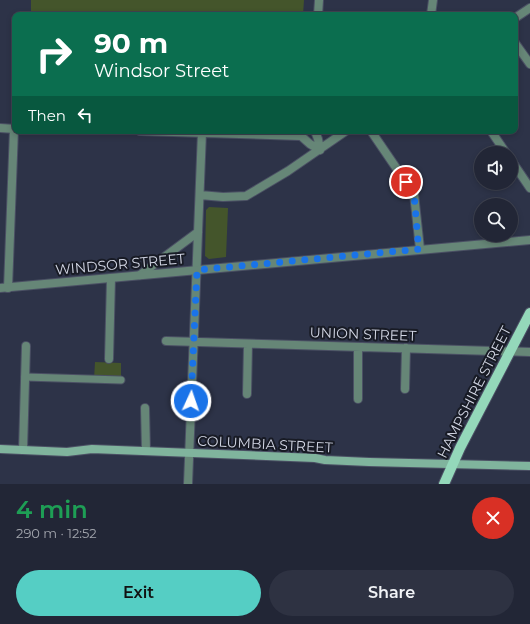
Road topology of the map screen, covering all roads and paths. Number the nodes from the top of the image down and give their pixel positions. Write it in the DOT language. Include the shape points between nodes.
graph roads {
  1 [pos="319,0"];
  2 [pos="433,0"];
  3 [pos="530,8"];
  4 [pos="318,12"];
  5 [pos="431,12"];
  6 [pos="518,16"];
  7 [pos="518,47"];
  8 [pos="530,64"];
  9 [pos="0,128"];
  10 [pos="12,129"];
  11 [pos="15,134"];
  12 [pos="202,134"];
  13 [pos="252,134"];
  14 [pos="316,134"];
  15 [pos="342,134"];
  16 [pos="373,134"];
  17 [pos="493,134"];
  18 [pos="501,146"];
  19 [pos="320,150"];
  20 [pos="518,170"];
  21 [pos="530,188"];
  22 [pos="200,195"];
  23 [pos="198,232"];
  24 [pos="530,240"];
  25 [pos="420,249"];
  26 [pos="197,270"];
  27 [pos="140,275"];
  28 [pos="111,278"];
  29 [pos="4,288"];
  30 [pos="530,314"];
  31 [pos="166,341"];
  32 [pos="194,342"];
  33 [pos="248,344"];
  34 [pos="26,346"];
  35 [pos="358,347"];
  36 [pos="406,348"];
  37 [pos="510,352"];
  38 [pos="530,352"];
  39 [pos="109,359"];
  40 [pos="24,377"];
  41 [pos="121,380"];
  42 [pos="405,390"];
  43 [pos="247,394"];
  44 [pos="358,399"];
  45 [pos="145,408"];
  46 [pos="0,449"];
  47 [pos="23,450"];
  48 [pos="146,451"];
  49 [pos="188,454"];
  50 [pos="453,464"];
  51 [pos="530,466"];
  52 [pos="188,484"];
  53 [pos="444,484"];
  1 -- 4 [label="street"];
  2 -- 5 [label="street"];
  3 -- 6 [label="street"];
  7 -- 8 [label="street"];
  9 -- 10 [label="street"];
  11 -- 29 [label="street"];
  12 -- 22 [label="street"];
  13 -- 19 [label="street" via="301,136"];
  14 -- 19 [label="street"];
  15 -- 19 [label="street"];
  16 -- 25 [label="street" via="414,194"];
  17 -- 18 [label="street"];
  19 -- 22 [label="street" via="246,196"];
  20 -- 21 [label="street"];
  22 -- 23 [label="street"];
  23 -- 26 [label="street"];
  23 -- 27 [label="street"];
  24 -- 25 [label="street, WINDSOR STREET"];
  25 -- 26 [label="street, WINDSOR STREET"];
  26 -- 27 [label="street, WINDSOR STREET"];
  26 -- 32 [label="street"];
  27 -- 28 [label="street, WINDSOR STREET"];
  28 -- 29 [label="street, WINDSOR STREET"];
  28 -- 39 [label="street"];
  30 -- 37 [label="main road, HAMPSHIRE STREET"];
  31 -- 32 [label="street, UNION STREET"];
  32 -- 33 [label="street, UNION STREET"];
  32 -- 49 [label="street"];
  33 -- 35 [label="street, UNION STREET"];
  33 -- 43 [label="street"];
  34 -- 40 [label="street"];
  35 -- 36 [label="street, UNION STREET"];
  35 -- 44 [label="street"];
  36 -- 37 [label="street, UNION STREET"];
  36 -- 42 [label="street"];
  37 -- 38 [label="street, UNION STREET"];
  37 -- 50 [label="main road, HAMPSHIRE STREET"];
  40 -- 41 [label="street"];
  40 -- 47 [label="street"];
  45 -- 48 [label="street"];
  46 -- 47 [label="main road, COLUMBIA STREET"];
  47 -- 48 [label="main road, COLUMBIA STREET"];
  48 -- 49 [label="main road, COLUMBIA STREET"];
  49 -- 50 [label="main road, COLUMBIA STREET"];
  49 -- 52 [label="street"];
  50 -- 51 [label="main road, COLUMBIA STREET"];
  50 -- 53 [label="main road, HAMPSHIRE STREET"];
}
